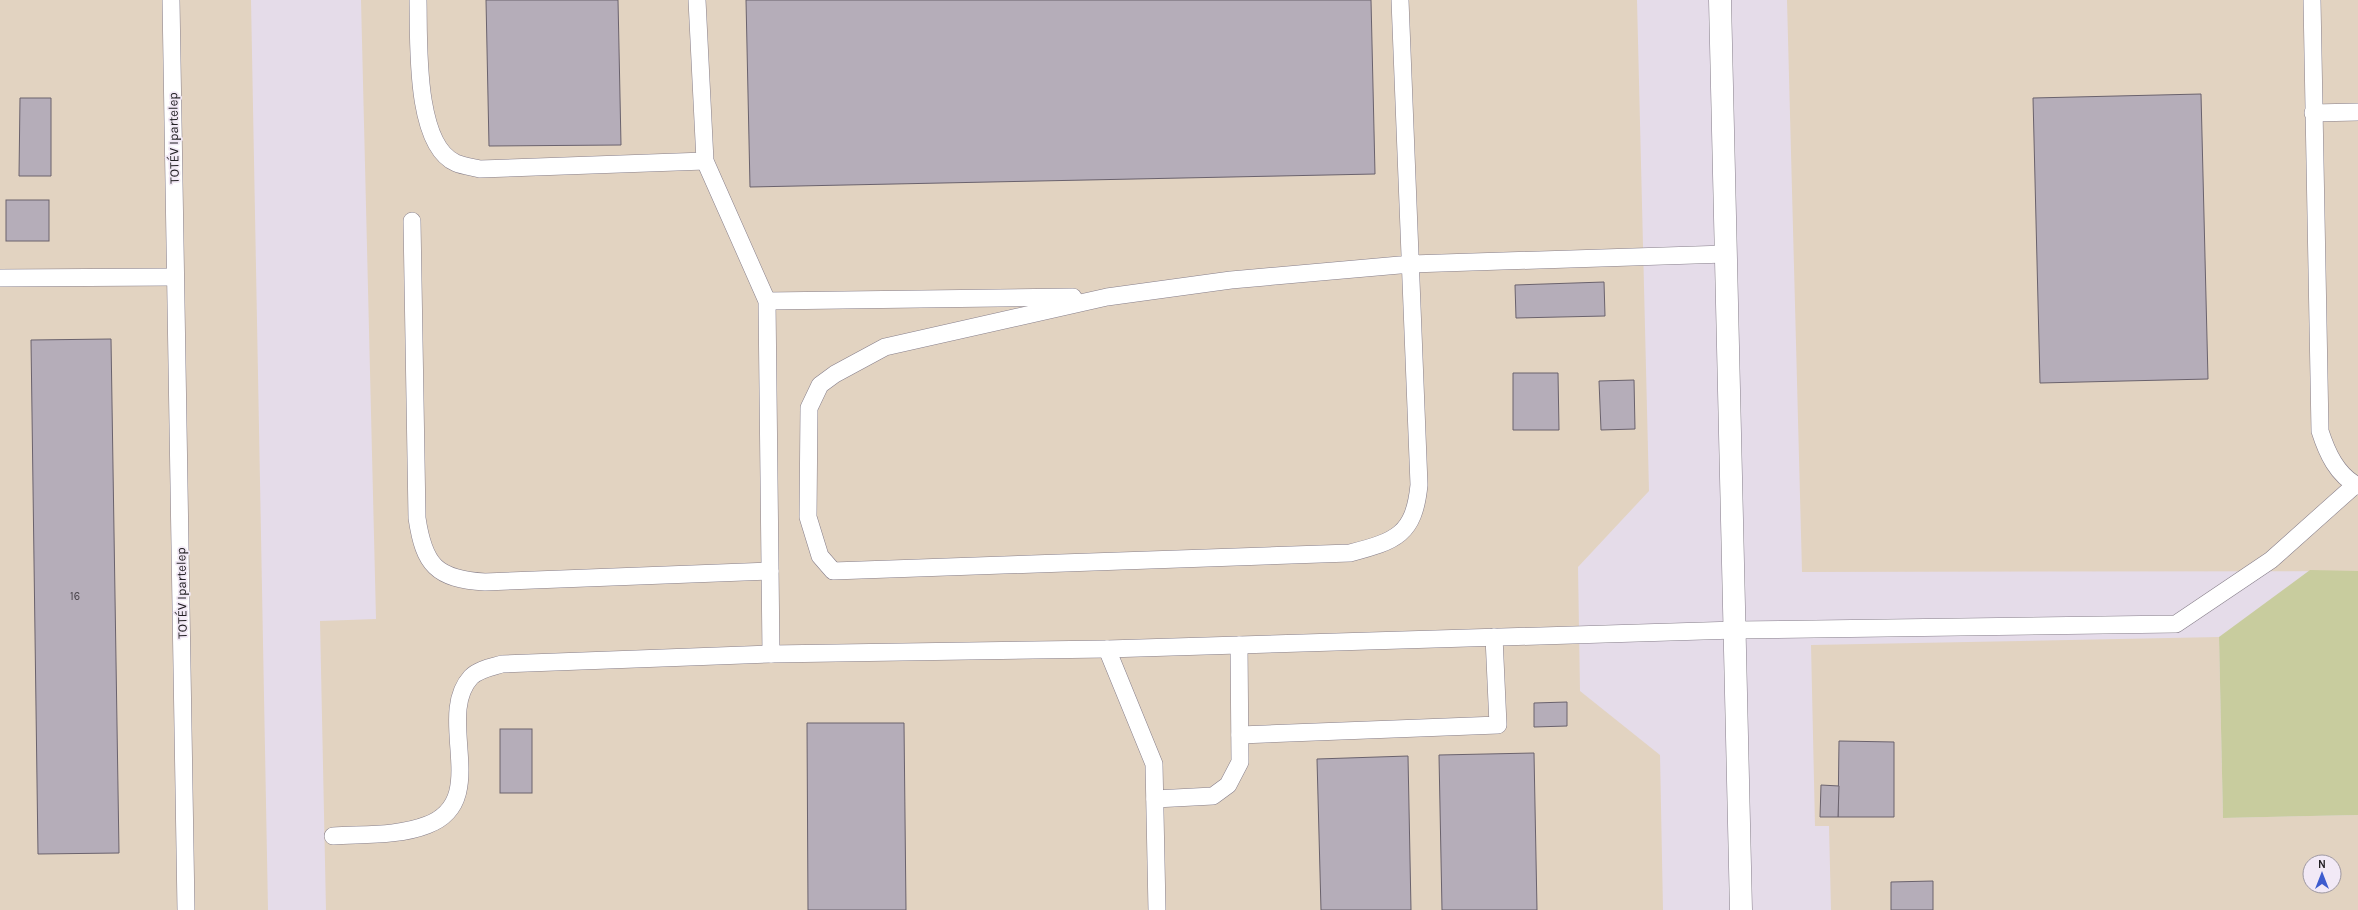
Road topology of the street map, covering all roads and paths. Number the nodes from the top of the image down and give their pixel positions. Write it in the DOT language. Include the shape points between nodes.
graph roads {
  1 [pos="170,0"];
  2 [pos="418,0"];
  3 [pos="697,0"];
  4 [pos="1400,0"];
  5 [pos="1720,0"];
  6 [pos="2312,0"];
  7 [pos="2358,112"];
  8 [pos="2313,113"];
  9 [pos="706,161"];
  10 [pos="412,221"];
  11 [pos="1726,254"];
  12 [pos="1411,264"];
  13 [pos="175,276"];
  14 [pos="0,278"];
  15 [pos="1107,297"];
  16 [pos="767,301"];
  17 [pos="2356,485"];
  18 [pos="770,571"];
  19 [pos="1736,630"];
  20 [pos="1494,637"];
  21 [pos="1239,645"];
  22 [pos="1107,649"];
  23 [pos="771,654"];
  24 [pos="1240,735"];
  25 [pos="1155,799"];
  26 [pos="333,836"];
  27 [pos="186,910"];
  28 [pos="1157,910"];
  29 [pos="1741,910"];
  1 -- 13 [label="lane, TOTÉV Ipartelep"];
  2 -- 9 [label="lane" via="421,82 426,119 432,138 455,163 480,169"];
  3 -- 9 [label="lane"];
  4 -- 12 [label="lane"];
  5 -- 11 [label="street"];
  6 -- 8 [label="lane"];
  7 -- 8 [label="lane"];
  8 -- 17 [label="lane" via="2320,431 2326,451 2335,466"];
  9 -- 16 [label="lane"];
  10 -- 18 [label="lane" via="417,518 421,542 429,559 444,574 460,580 485,582"];
  11 -- 12 [label="lane"];
  11 -- 19 [label="street"];
  12 -- 15 [label="lane" via="1231,280"];
  12 -- 15 [label="lane" via="1419,485 1417,507 1407,526 1390,541 1350,553 833,571 820,556 808,517 809,408 820,385 834,374 885,347"];
  13 -- 14 [label="lane"];
  13 -- 27 [label="lane, TOTÉV Ipartelep"];
  15 -- 16 [label="lane"];
  16 -- 18 [label="lane"];
  17 -- 19 [label="lane" via="2271,560 2176,624"];
  18 -- 23 [label="lane"];
  19 -- 20 [label="lane"];
  19 -- 29 [label="street"];
  20 -- 21 [label="lane"];
  20 -- 24 [label="lane" via="1498,725"];
  21 -- 22 [label="lane"];
  21 -- 24 [label="lane"];
  22 -- 23 [label="lane"];
  22 -- 25 [label="lane" via="1154,764"];
  23 -- 26 [label="lane" via="502,664 485,669 472,676 464,686 459,702 460,786 454,802 445,815 428,825 405,831"];
  24 -- 25 [label="lane" via="1240,762 1228,784 1213,796"];
  25 -- 28 [label="lane"];
}
